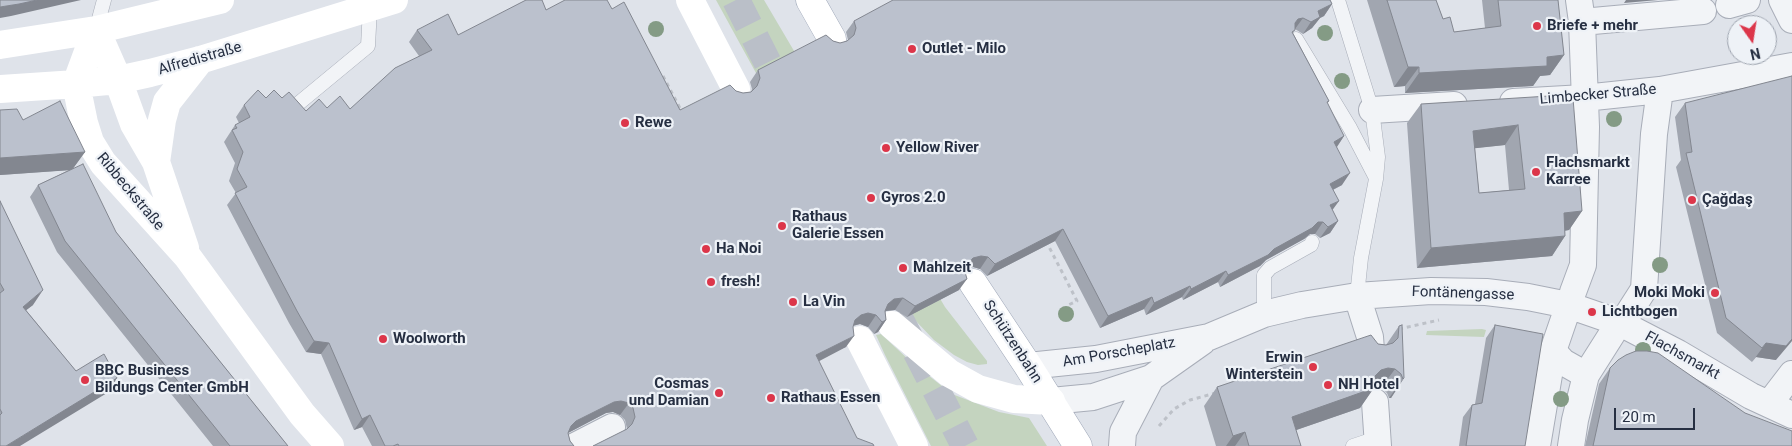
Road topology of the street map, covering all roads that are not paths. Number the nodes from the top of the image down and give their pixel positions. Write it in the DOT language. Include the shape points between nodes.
graph roads {
  1 [pos="104,0"];
  2 [pos="220,0"];
  3 [pos="810,0"];
  4 [pos="1338,0"];
  5 [pos="1782,0"];
  6 [pos="687,3"];
  7 [pos="382,4"];
  8 [pos="1722,6"];
  9 [pos="1580,11"];
  10 [pos="1792,20"];
  11 [pos="96,30"];
  12 [pos="1295,38"];
  13 [pos="832,40"];
  14 [pos="0,45"];
  15 [pos="200,60"];
  16 [pos="1792,66"];
  17 [pos="118,80"];
  18 [pos="76,84"];
  19 [pos="0,89"];
  20 [pos="736,89"];
  21 [pos="1660,90"];
  22 [pos="1584,98"];
  23 [pos="299,103"];
  24 [pos="1372,110"];
  25 [pos="156,162"];
  26 [pos="1376,179"];
  27 [pos="1312,242"];
  28 [pos="188,256"];
  29 [pos="973,283"];
  30 [pos="1357,296"];
  31 [pos="1569,304"];
  32 [pos="1264,314"];
  33 [pos="892,325"];
  34 [pos="1208,337"];
  35 [pos="860,340"];
  36 [pos="1371,350"];
  37 [pos="1553,351"];
  38 [pos="1028,366"];
  39 [pos="1586,374"];
  40 [pos="1151,378"];
  41 [pos="1786,394"];
  42 [pos="1051,402"];
  43 [pos="1375,402"];
  44 [pos="612,427"];
  45 [pos="1378,442"];
  46 [pos="330,446"];
  47 [pos="575,446"];
  48 [pos="914,446"];
  49 [pos="1078,446"];
  50 [pos="1122,446"];
  51 [pos="1353,446"];
  52 [pos="1537,446"];
  53 [pos="1571,446"];
  1 -- 11 [label="lane"];
  2 -- 11 [label="street"];
  3 -- 13 [label="street"];
  4 -- 24 [label="lane"];
  5 -- 10 [label="street"];
  6 -- 20 [label="street"];
  7 -- 15 [label="street, Alfredistraße"];
  7 -- 23 [label="lane" via="368,46"];
  8 -- 9 [label="street"];
  9 -- 22 [label="street"];
  11 -- 14 [label="street"];
  11 -- 17 [label="street, Ribbeckstraße"];
  11 -- 18 [label="street"];
  12 -- 26 [label="lane" via="1350,128"];
  15 -- 17 [label="street, Alfredistraße"];
  15 -- 25 [label="street, Ribbeckstraße" via="167,102"];
  16 -- 21 [label="street, Limbecker Straße"];
  17 -- 18 [label="street, Alfredistraße"];
  17 -- 25 [label="street, Ribbeckstraße" via="134,124"];
  18 -- 19 [label="street, Alfredistraße"];
  18 -- 28 [label="street, Ribbeckstraße" via="90,142 103,163"];
  21 -- 22 [label="street, Limbecker Straße"];
  21 -- 39 [label="street" via="1644,289"];
  22 -- 24 [label="street, Limbecker Straße"];
  22 -- 31 [label="street" via="1583,266"];
  24 -- 26 [label="lane" via="1378,157"];
  25 -- 28 [label="street, Ribbeckstraße"];
  26 -- 30 [label="lane"];
  27 -- 32 [label="lane" via="1264,275"];
  28 -- 46 [label="street, Ribbeckstraße" via="302,414"];
  29 -- 38 [label="street, Schützenbahn"];
  30 -- 31 [label="street, Fontänengasse" via="1430,291 1486,292"];
  30 -- 32 [label="street, Am Porscheplatz"];
  30 -- 36 [label="street"];
  31 -- 37 [label="street"];
  31 -- 41 [label="street, Flachsmarkt" via="1620,323 1751,396"];
  32 -- 34 [label="street, Am Porscheplatz"];
  33 -- 42 [label="street, Schützenbahn" via="949,373 978,389 1014,399"];
  34 -- 38 [label="street, Am Porscheplatz" via="1087,360"];
  34 -- 40 [label="street, Am Porscheplatz"];
  35 -- 48 [label="street"];
  37 -- 39 [label="street" via="1562,362"];
  37 -- 52 [label="street"];
  38 -- 42 [label="street, Schützenbahn"];
  39 -- 53 [label="street"];
  40 -- 42 [label="street, Am Porscheplatz" via="1093,397"];
  40 -- 50 [label="street" via="1123,432"];
  42 -- 49 [label="street, Schützenbahn"];
  43 -- 45 [label="street"];
  44 -- 47 [label="street"];
  45 -- 51 [label="lane"];
}
